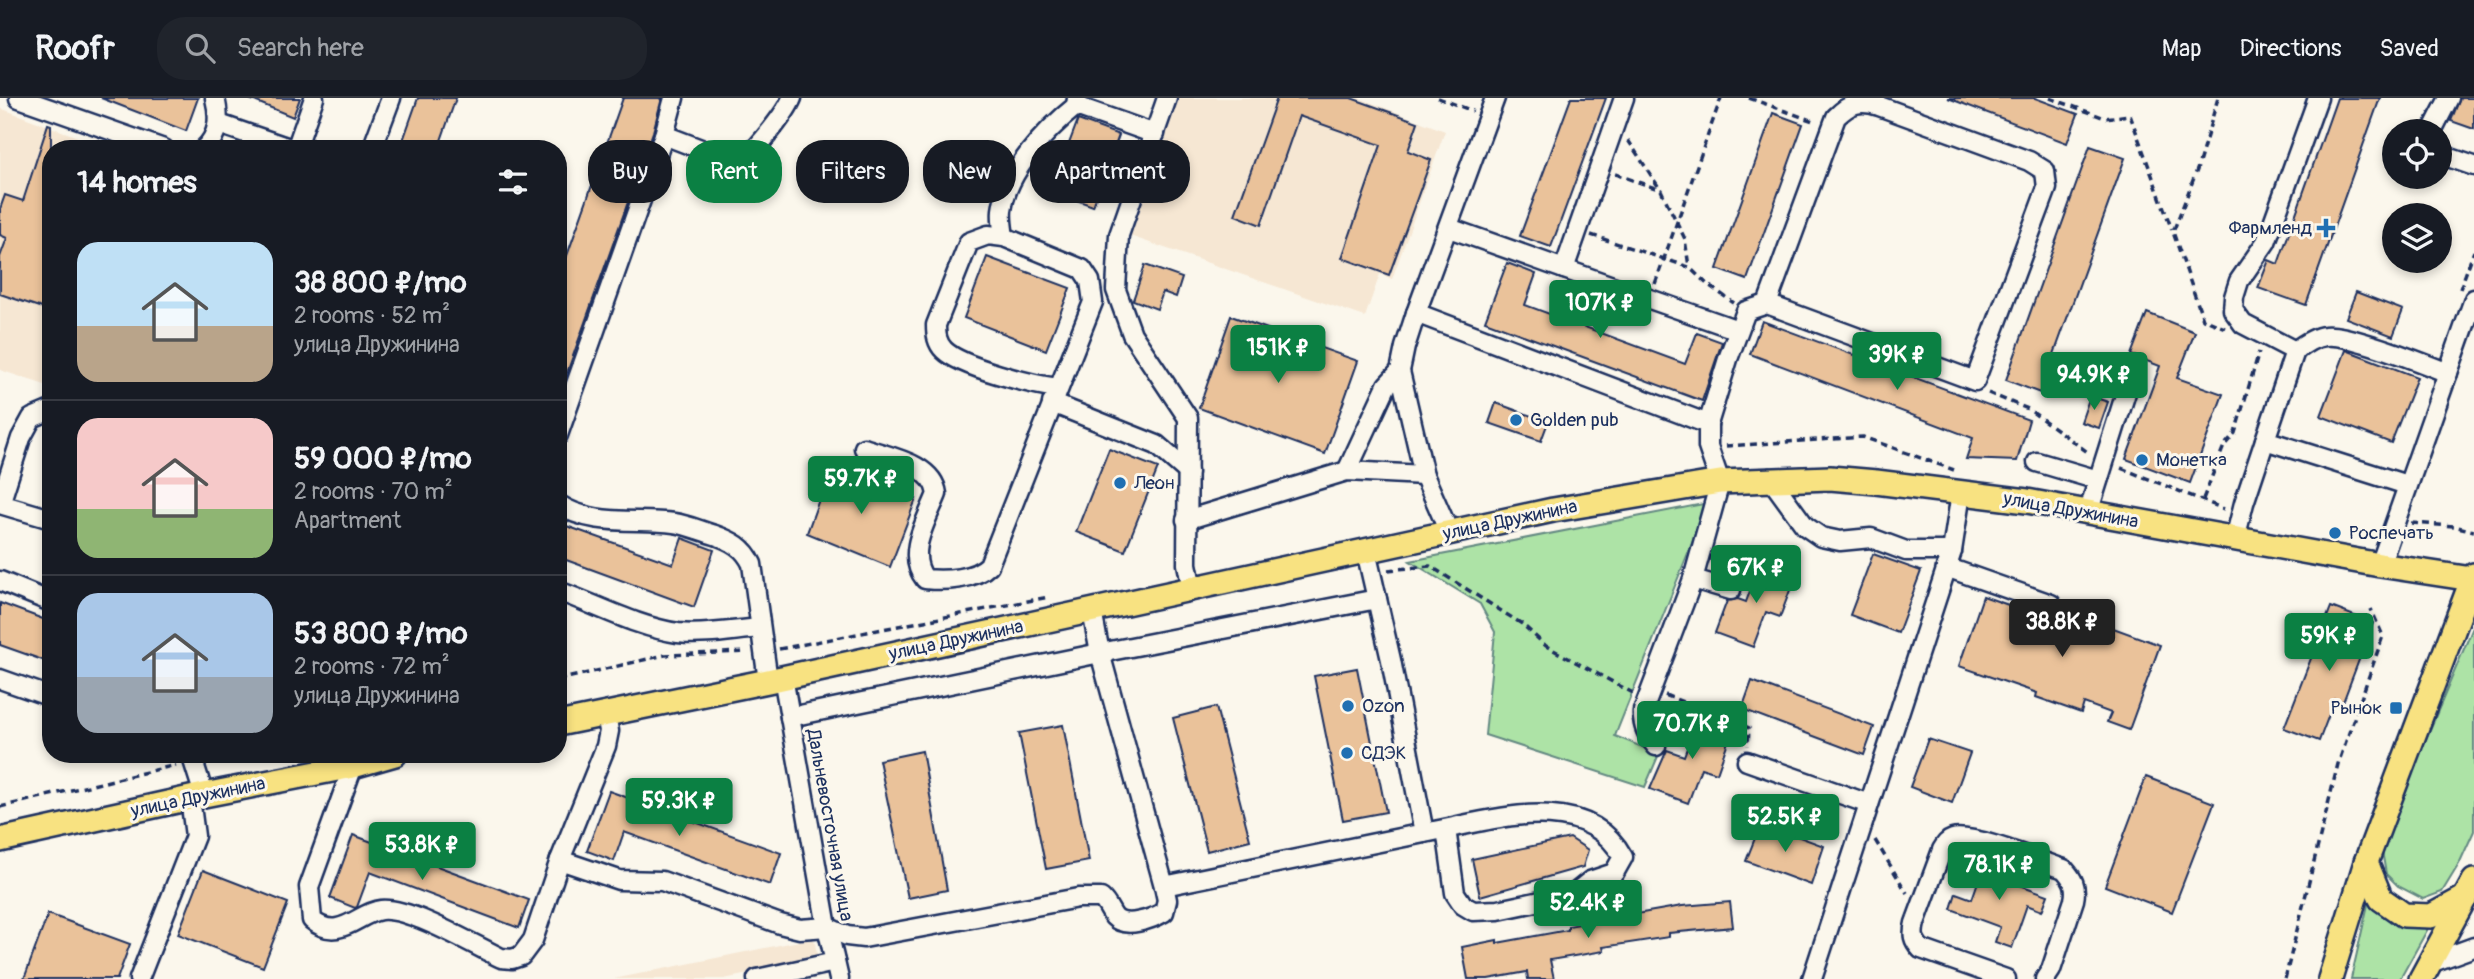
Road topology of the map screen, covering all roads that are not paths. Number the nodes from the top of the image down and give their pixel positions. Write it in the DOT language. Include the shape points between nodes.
graph roads {
  1 [pos="19,98"];
  2 [pos="215,98"];
  3 [pos="314,98"];
  4 [pos="391,98"];
  5 [pos="674,98"];
  6 [pos="792,98"];
  7 [pos="1167,98"];
  8 [pos="1624,98"];
  9 [pos="2318,98"];
  10 [pos="2449,98"];
  11 [pos="1076,102"];
  12 [pos="1492,103"];
  13 [pos="2438,119"];
  14 [pos="219,124"];
  15 [pos="1155,134"];
  16 [pos="664,135"];
  17 [pos="138,140"];
  18 [pos="212,140"];
  19 [pos="267,140"];
  20 [pos="298,140"];
  21 [pos="375,140"];
  22 [pos="2452,158"];
  23 [pos="2474,166"];
  24 [pos="1449,228"];
  25 [pos="1004,237"];
  26 [pos="1564,269"];
  27 [pos="2474,299"];
  28 [pos="1767,304"];
  29 [pos="1416,313"];
  30 [pos="1738,330"];
  31 [pos="2295,351"];
  32 [pos="2134,368"];
  33 [pos="1400,371"];
  34 [pos="2448,373"];
  35 [pos="1055,396"];
  36 [pos="567,410"];
  37 [pos="42,414"];
  38 [pos="1707,424"];
  39 [pos="2264,440"];
  40 [pos="864,448"];
  41 [pos="2037,462"];
  42 [pos="1347,471"];
  43 [pos="1188,472"];
  44 [pos="1424,475"];
  45 [pos="1770,478"];
  46 [pos="2098,480"];
  47 [pos="1720,482"];
  48 [pos="2407,485"];
  49 [pos="1961,493"];
  50 [pos="0,504"];
  51 [pos="567,508"];
  52 [pos="2088,513"];
  53 [pos="42,516"];
  54 [pos="1186,520"];
  55 [pos="2238,528"];
  56 [pos="1449,532"];
  57 [pos="1949,559"];
  58 [pos="1368,562"];
  59 [pos="2380,565"];
  60 [pos="2473,577"];
  61 [pos="1693,579"];
  62 [pos="0,581"];
  63 [pos="1192,589"];
  64 [pos="1731,590"];
  65 [pos="567,594"];
  66 [pos="42,598"];
  67 [pos="1377,599"];
  68 [pos="2051,604"];
  69 [pos="1092,611"];
  70 [pos="760,628"];
  71 [pos="1100,653"];
  72 [pos="775,679"];
  73 [pos="0,680"];
  74 [pos="42,694"];
  75 [pos="606,714"];
  76 [pos="790,717"];
  77 [pos="567,722"];
  78 [pos="1660,742"];
  79 [pos="1747,761"];
  80 [pos="194,763"];
  81 [pos="363,763"];
  82 [pos="353,766"];
  83 [pos="197,797"];
  84 [pos="1866,812"];
  85 [pos="1446,829"];
  86 [pos="1424,833"];
  87 [pos="0,839"];
  88 [pos="560,860"];
  89 [pos="2366,862"];
  90 [pos="1164,886"];
  91 [pos="2470,889"];
  92 [pos="827,928"];
  93 [pos="2474,947"];
  94 [pos="2455,954"];
  95 [pos="2474,959"];
  96 [pos="837,971"];
  97 [pos="2426,971"];
  98 [pos="139,979"];
  99 [pos="757,979"];
  100 [pos="1812,979"];
  101 [pos="2006,979"];
  102 [pos="2045,979"];
  103 [pos="2330,979"];
  1 -- 17 [label="street"];
  2 -- 14 [label="street"];
  3 -- 20 [label="street"];
  4 -- 21 [label="street"];
  5 -- 16 [label="street"];
  6 -- 16 [label="street" via="740,161"];
  7 -- 15 [label="street"];
  8 -- 26 [label="street"];
  9 -- 31 [label="street" via="2266,242 2239,281 2234,297 2233,310 2243,324"];
  10 -- 13 [label="street"];
  11 -- 15 [label="street"];
  11 -- 25 [label="street" via="1016,174 1002,211"];
  12 -- 24 [label="street"];
  14 -- 18 [label="street"];
  14 -- 19 [label="street"];
  15 -- 43 [label="street" via="1119,235 1116,290 1132,334 1188,418"];
  16 -- 36 [label="street"];
  22 -- 23 [label="street"];
  24 -- 26 [label="street"];
  24 -- 29 [label="street"];
  25 -- 35 [label="street" via="1082,269 1090,281 1093,302"];
  25 -- 35 [label="street" via="988,235 970,242 936,325 936,339 957,359"];
  26 -- 30 [label="street"];
  27 -- 34 [label="street"];
  28 -- 28 [label="street" via="1836,117 1856,102 2029,160 2045,171 2047,188 1975,381"];
  28 -- 30 [label="street" via="1746,311"];
  29 -- 33 [label="street"];
  29 -- 38 [label="street"];
  30 -- 38 [label="street"];
  31 -- 34 [label="street" via="2324,336 2344,336"];
  31 -- 39 [label="street"];
  32 -- 46 [label="street"];
  33 -- 42 [label="street" via="1387,385"];
  33 -- 44 [label="street"];
  34 -- 48 [label="street"];
  35 -- 40 [label="street" via="989,565 974,574 925,579 915,558 936,486 918,468"];
  35 -- 43 [label="street" via="1157,445"];
  37 -- 50 [label="street" via="32,418 21,438"];
  38 -- 47 [label="street" via="1707,447"];
  39 -- 48 [label="street"];
  39 -- 55 [label="street"];
  41 -- 46 [label="street"];
  42 -- 44 [label="street"];
  42 -- 54 [label="street"];
  43 -- 54 [label="street"];
  44 -- 56 [label="street"];
  45 -- 47 [label="main road, улица Дружинина"];
  45 -- 49 [label="main road, улица Дружинина" via="1830,478"];
  45 -- 57 [label="street" via="1805,526 1821,537 1840,541 1871,538"];
  46 -- 52 [label="street"];
  47 -- 56 [label="main road, улица Дружинина"];
  47 -- 61 [label="street"];
  48 -- 59 [label="street"];
  49 -- 52 [label="main road, улица Дружинина"];
  49 -- 57 [label="street"];
  50 -- 53 [label="street"];
  51 -- 70 [label="street, Дальневосточная улица" via="616,521 687,526 736,545 752,564"];
  52 -- 55 [label="main road, улица Дружинина"];
  54 -- 63 [label="street"];
  55 -- 59 [label="main road, улица Дружинина"];
  56 -- 58 [label="main road, улица Дружинина"];
  57 -- 68 [label="street"];
  57 -- 84 [label="street"];
  58 -- 63 [label="main road, улица Дружинина"];
  58 -- 67 [label="street"];
  59 -- 60 [label="main road, улица Дружинина"];
  60 -- 89 [label="main road"];
  61 -- 64 [label="street"];
  61 -- 78 [label="street" via="1642,719 1647,734"];
  62 -- 66 [label="street"];
  63 -- 69 [label="main road, улица Дружинина"];
  65 -- 70 [label="street" via="679,633"];
  67 -- 71 [label="street"];
  67 -- 86 [label="street"];
  69 -- 71 [label="street"];
  69 -- 72 [label="main road, улица Дружинина"];
  70 -- 72 [label="street, Дальневосточная улица"];
  71 -- 76 [label="street"];
  71 -- 90 [label="street"];
  72 -- 75 [label="main road, улица Дружинина"];
  72 -- 76 [label="street, Дальневосточная улица"];
  73 -- 74 [label="street"];
  75 -- 77 [label="main road, улица Дружинина"];
  75 -- 88 [label="street" via="606,746"];
  76 -- 92 [label="street, Дальневосточная улица"];
  79 -- 84 [label="street"];
  80 -- 83 [label="street"];
  81 -- 82 [label="main road, улица Дружинина"];
  82 -- 83 [label="main road, улица Дружинина"];
  82 -- 88 [label="street" via="309,887 310,914 318,925 349,926 379,910 395,910 512,959 521,956 533,940"];
  83 -- 87 [label="main road, улица Дружинина"];
  83 -- 98 [label="street" via="195,836"];
  84 -- 100 [label="street"];
  85 -- 85 [label="street" via="1562,814 1598,828 1623,857 1614,873 1590,881 1574,894 1474,911 1455,893"];
  85 -- 86 [label="street"];
  86 -- 90 [label="street"];
  88 -- 92 [label="street" via="620,880 662,881 780,924"];
  89 -- 91 [label="main road" via="2381,899 2404,915 2431,916"];
  89 -- 103 [label="main road"];
  90 -- 92 [label="street" via="1164,912 1126,923 1114,916 1101,898 1094,897 864,938"];
  91 -- 97 [label="main road"];
  92 -- 96 [label="street, Дальневосточная улица"];
  93 -- 94 [label="street"];
  94 -- 95 [label="street"];
  94 -- 97 [label="street"];
  96 -- 99 [label="street"];
  101 -- 102 [label="street" via="1915,943 1912,934 1942,850 1955,838 1974,839 2064,869 2073,878 2076,890"];
}
